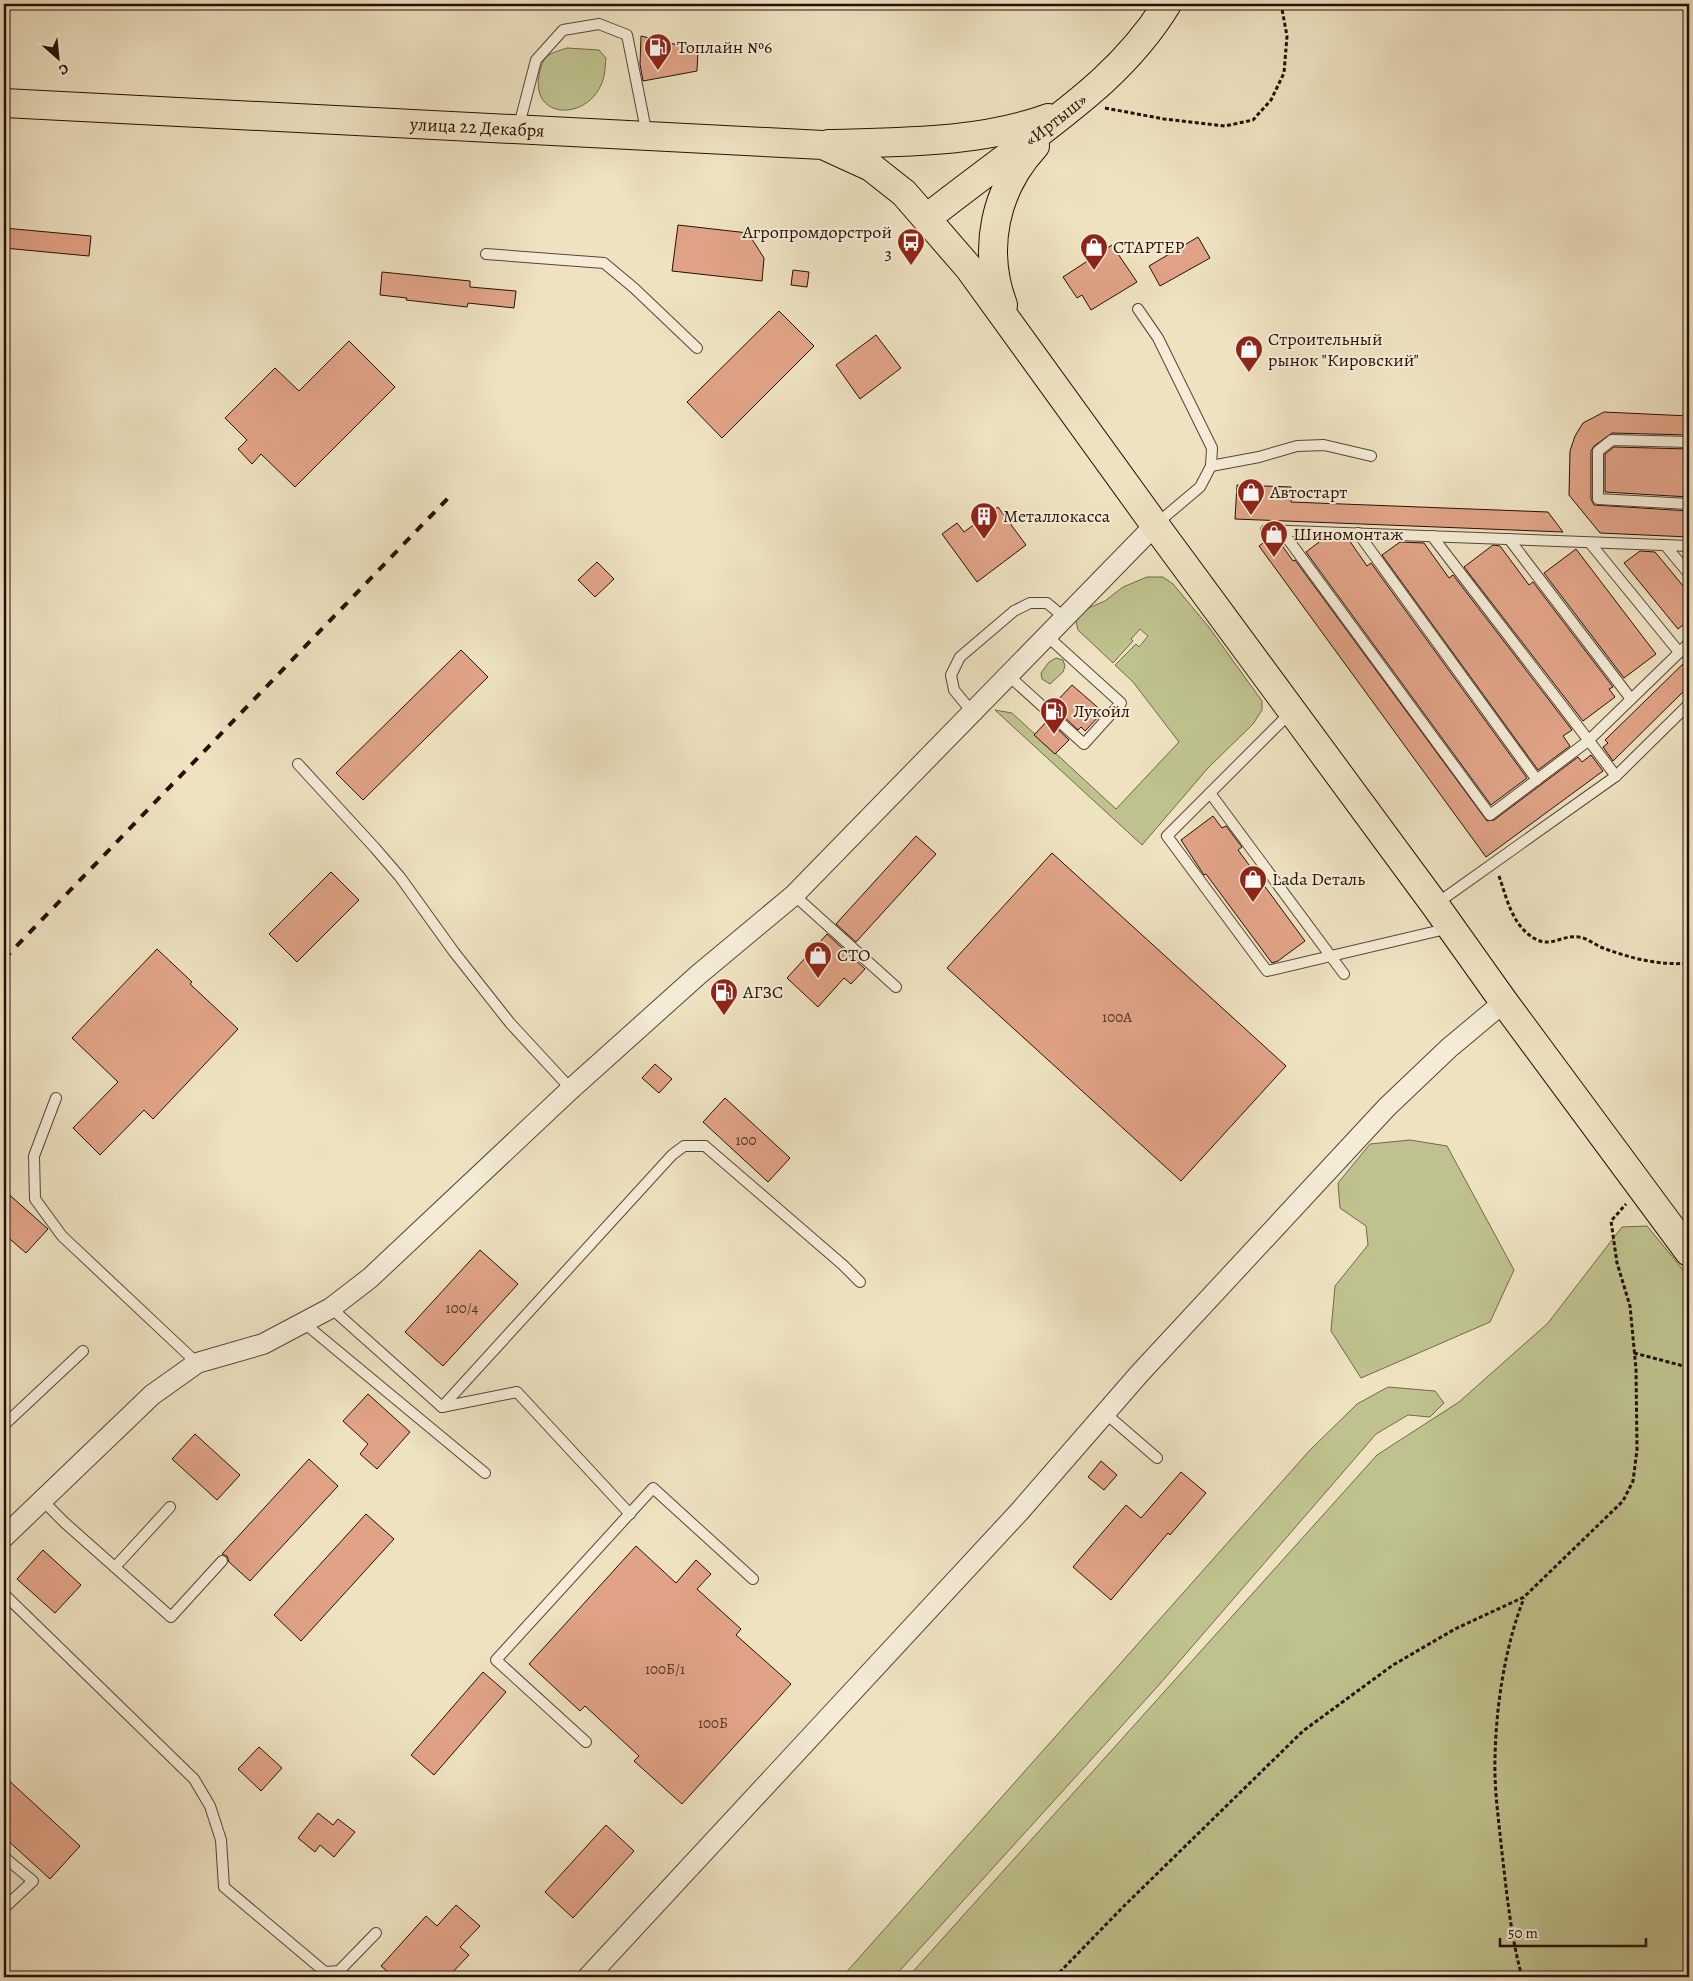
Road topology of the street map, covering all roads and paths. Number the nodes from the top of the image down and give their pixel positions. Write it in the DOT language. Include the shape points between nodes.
graph roads {
  1 [pos="12,4"];
  2 [pos="1167,4"];
  3 [pos="1281,4"];
  4 [pos="4,16"];
  5 [pos="4,103"];
  6 [pos="1078,103"];
  7 [pos="518,130"];
  8 [pos="647,136"];
  9 [pos="823,145"];
  10 [pos="927,218"];
  11 [pos="486,254"];
  12 [pos="1138,309"];
  13 [pos="1010,325"];
  14 [pos="697,348"];
  15 [pos="1689,442"];
  16 [pos="1371,456"];
  17 [pos="1211,466"];
  18 [pos="1689,504"];
  19 [pos="1154,525"];
  20 [pos="1266,530"];
  21 [pos="1282,531"];
  22 [pos="1358,533"];
  23 [pos="1432,536"];
  24 [pos="1509,539"];
  25 [pos="1590,543"];
  26 [pos="1665,546"];
  27 [pos="1689,546"];
  28 [pos="1689,574"];
  29 [pos="1065,618"];
  30 [pos="1047,636"];
  31 [pos="1689,643"];
  32 [pos="1679,652"];
  33 [pos="1009,676"];
  34 [pos="1632,699"];
  35 [pos="1689,704"];
  36 [pos="1292,711"];
  37 [pos="973,714"];
  38 [pos="1588,741"];
  39 [pos="298,764"];
  40 [pos="1616,776"];
  41 [pos="1537,780"];
  42 [pos="1210,793"];
  43 [pos="1494,863"];
  44 [pos="794,895"];
  45 [pos="1435,905"];
  46 [pos="1451,928"];
  47 [pos="1331,956"];
  48 [pos="1689,962"];
  49 [pos="1344,974"];
  50 [pos="896,987"];
  51 [pos="1504,1002"];
  52 [pos="571,1089"];
  53 [pos="56,1098"];
  54 [pos="1611,1221"];
  55 [pos="1689,1252"];
  56 [pos="860,1282"];
  57 [pos="331,1308"];
  58 [pos="304,1323"];
  59 [pos="83,1351"];
  60 [pos="1634,1353"];
  61 [pos="197,1363"];
  62 [pos="1689,1371"];
  63 [pos="442,1407"];
  64 [pos="1105,1413"];
  65 [pos="4,1425"];
  66 [pos="1157,1458"];
  67 [pos="484,1474"];
  68 [pos="42,1500"];
  69 [pos="170,1507"];
  70 [pos="630,1514"];
  71 [pos="4,1537"];
  72 [pos="222,1561"];
  73 [pos="115,1567"];
  74 [pos="753,1579"];
  75 [pos="4,1594"];
  76 [pos="1524,1597"];
  77 [pos="586,1742"];
  78 [pos="4,1857"];
  79 [pos="4,1908"];
  80 [pos="376,1933"];
  81 [pos="588,1977"];
  82 [pos="1056,1977"];
  83 [pos="1522,1977"];
  1 -- 4 [label="path"];
  2 -- 6 [label="main road, «Иртыш»" via="1151,29 1120,65"];
  3 -- 6 [label="path" via="1287,36 1284,73 1271,100 1253,120 1225,126 1164,119"];
  5 -- 7 [label="main road, улица 22 Декабря"];
  6 -- 9 [label="main road" via="1026,126 982,134 909,142"];
  6 -- 10 [label="main road, «Иртыш»"];
  6 -- 13 [label="main road" via="1024,158 1003,195 994,227 994,270"];
  7 -- 8 [label="main road, улица 22 Декабря"];
  7 -- 8 [label="lane" via="536,60 562,30 599,24 627,35"];
  8 -- 9 [label="main road, улица 22 Декабря"];
  9 -- 10 [label="main road, улица 22 Декабря" via="871,167 904,193"];
  10 -- 13 [label="main road, улица 22 Декабря" via="969,268"];
  11 -- 14 [label="lane" via="604,263"];
  12 -- 17 [label="lane" via="1158,338 1212,448"];
  13 -- 19 [label="main road, улица 22 Декабря"];
  15 -- 18 [label="lane" via="1612,440 1598,451 1598,499"];
  16 -- 17 [label="lane" via="1324,445 1297,446"];
  17 -- 19 [label="lane" via="1200,487"];
  19 -- 29 [label="street"];
  19 -- 36 [label="main road, улица 22 Декабря"];
  20 -- 21 [label="lane"];
  21 -- 22 [label="lane"];
  21 -- 41 [label="lane" via="1490,815"];
  22 -- 23 [label="lane"];
  22 -- 41 [label="lane"];
  23 -- 24 [label="lane"];
  23 -- 38 [label="lane"];
  24 -- 25 [label="lane"];
  24 -- 34 [label="lane"];
  25 -- 26 [label="lane"];
  25 -- 32 [label="lane"];
  26 -- 27 [label="lane"];
  26 -- 28 [label="lane"];
  29 -- 30 [label="street"];
  29 -- 37 [label="lane" via="1047,603 1030,603 1014,611 960,657 951,675 954,690"];
  30 -- 33 [label="street"];
  30 -- 33 [label="lane" via="1121,704 1084,744"];
  31 -- 32 [label="lane"];
  32 -- 34 [label="lane"];
  33 -- 37 [label="street"];
  34 -- 38 [label="lane"];
  35 -- 40 [label="lane"];
  36 -- 42 [label="lane"];
  36 -- 45 [label="main road, улица 22 Декабря"];
  37 -- 44 [label="street"];
  38 -- 40 [label="lane"];
  38 -- 41 [label="lane"];
  39 -- 52 [label="lane" via="382,855 510,1023"];
  40 -- 43 [label="lane"];
  42 -- 47 [label="lane"];
  42 -- 47 [label="lane" via="1168,836 1232,924 1268,971"];
  43 -- 45 [label="lane"];
  43 -- 48 [label="path" via="1515,919 1538,940 1552,943 1580,937 1602,948 1641,960"];
  44 -- 50 [label="lane"];
  44 -- 52 [label="street" via="698,975"];
  45 -- 46 [label="main road, улица 22 Декабря"];
  46 -- 47 [label="lane"];
  46 -- 51 [label="main road, улица 22 Декабря"];
  47 -- 49 [label="lane"];
  51 -- 55 [label="main road, улица 22 Декабря"];
  51 -- 64 [label="street" via="1387,1107"];
  52 -- 57 [label="street" via="370,1278"];
  53 -- 61 [label="lane" via="34,1156 35,1198 62,1236"];
  54 -- 60 [label="path" via="1617,1263 1630,1306"];
  56 -- 63 [label="lane" via="705,1146 684,1146 672,1155"];
  57 -- 58 [label="street"];
  57 -- 63 [label="lane"];
  58 -- 61 [label="street" via="263,1344"];
  58 -- 67 [label="lane"];
  59 -- 65 [label="lane"];
  60 -- 62 [label="path" via="1680,1365"];
  60 -- 76 [label="path" via="1637,1450 1633,1481 1623,1502"];
  61 -- 68 [label="street" via="152,1396"];
  63 -- 70 [label="lane" via="517,1392"];
  64 -- 66 [label="lane"];
  64 -- 81 [label="street" via="1013,1518"];
  68 -- 71 [label="street"];
  68 -- 73 [label="lane" via="64,1524"];
  69 -- 73 [label="lane"];
  70 -- 74 [label="lane" via="653,1488"];
  70 -- 77 [label="lane" via="496,1660"];
  72 -- 73 [label="lane" via="171,1617"];
  75 -- 80 [label="lane" via="194,1779 210,1806 221,1840 224,1887 325,1972 339,1971"];
  76 -- 82 [label="path" via="1455,1629 1393,1665 1303,1731"];
  76 -- 83 [label="path" via="1514,1622 1502,1687 1495,1758 1508,1907"];
  78 -- 79 [label="lane" via="33,1881"];
}
